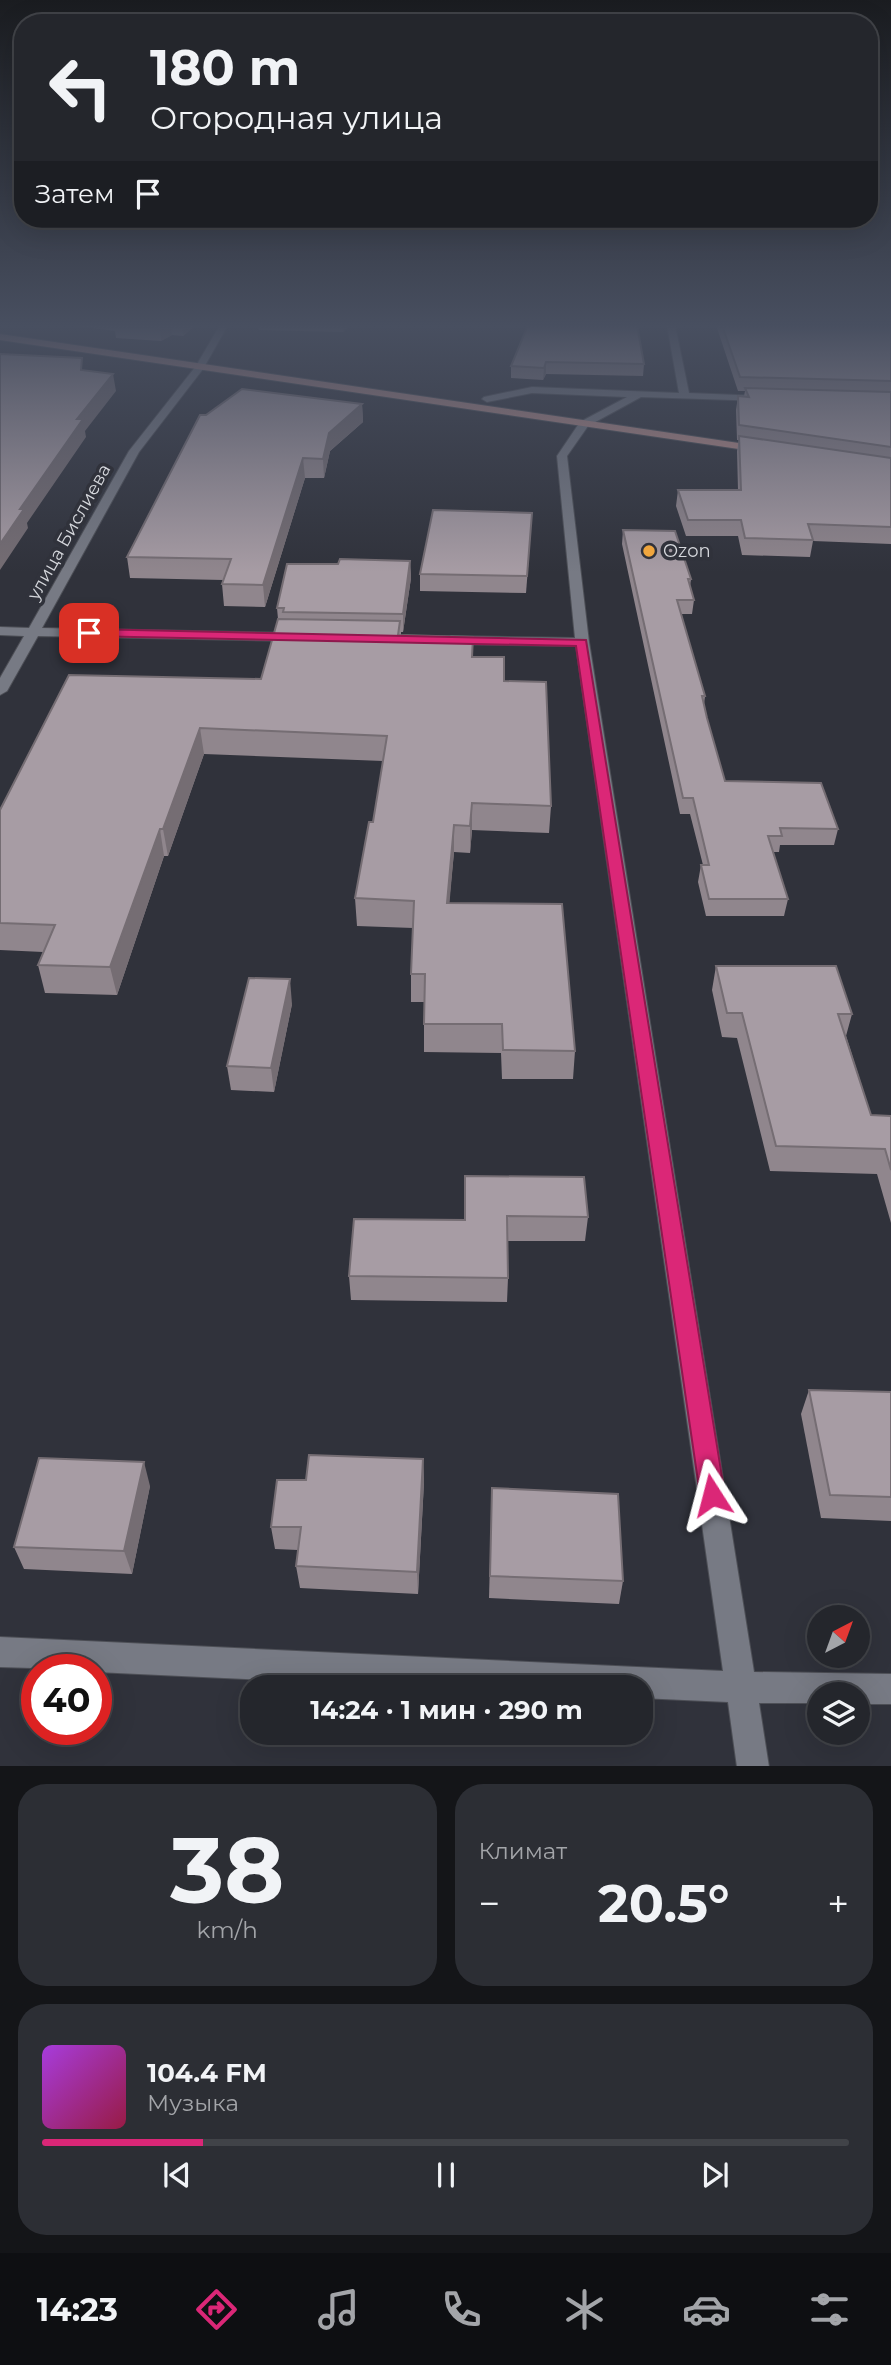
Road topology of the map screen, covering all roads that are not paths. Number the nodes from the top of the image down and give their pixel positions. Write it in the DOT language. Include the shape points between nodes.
graph roads {
  1 [pos="168,407"];
  2 [pos="505,407"];
  3 [pos="529,407"];
  4 [pos="614,407"];
  5 [pos="591,420"];
  6 [pos="759,437"];
  7 [pos="769,450"];
  8 [pos="0,631"];
  9 [pos="34,632"];
  10 [pos="308,637"];
  11 [pos="431,639"];
  12 [pos="582,642"];
  13 [pos="0,691"];
  14 [pos="0,1652"];
  15 [pos="742,1687"];
  16 [pos="891,1689"];
  17 [pos="753,1766"];
  1 -- 9 [label="street, улица Бислиева" via="134,451"];
  2 -- 5 [label="main road"];
  3 -- 5 [label="main road"];
  4 -- 5 [label="street"];
  5 -- 6 [label="main road"];
  5 -- 7 [label="main road"];
  5 -- 12 [label="street" via="562,456"];
  8 -- 9 [label="street"];
  9 -- 10 [label="street"];
  9 -- 13 [label="street, улица Бислиева"];
  11 -- 12 [label="street"];
  12 -- 15 [label="street"];
  14 -- 15 [label="street"];
  15 -- 16 [label="street"];
  15 -- 17 [label="street"];
}
